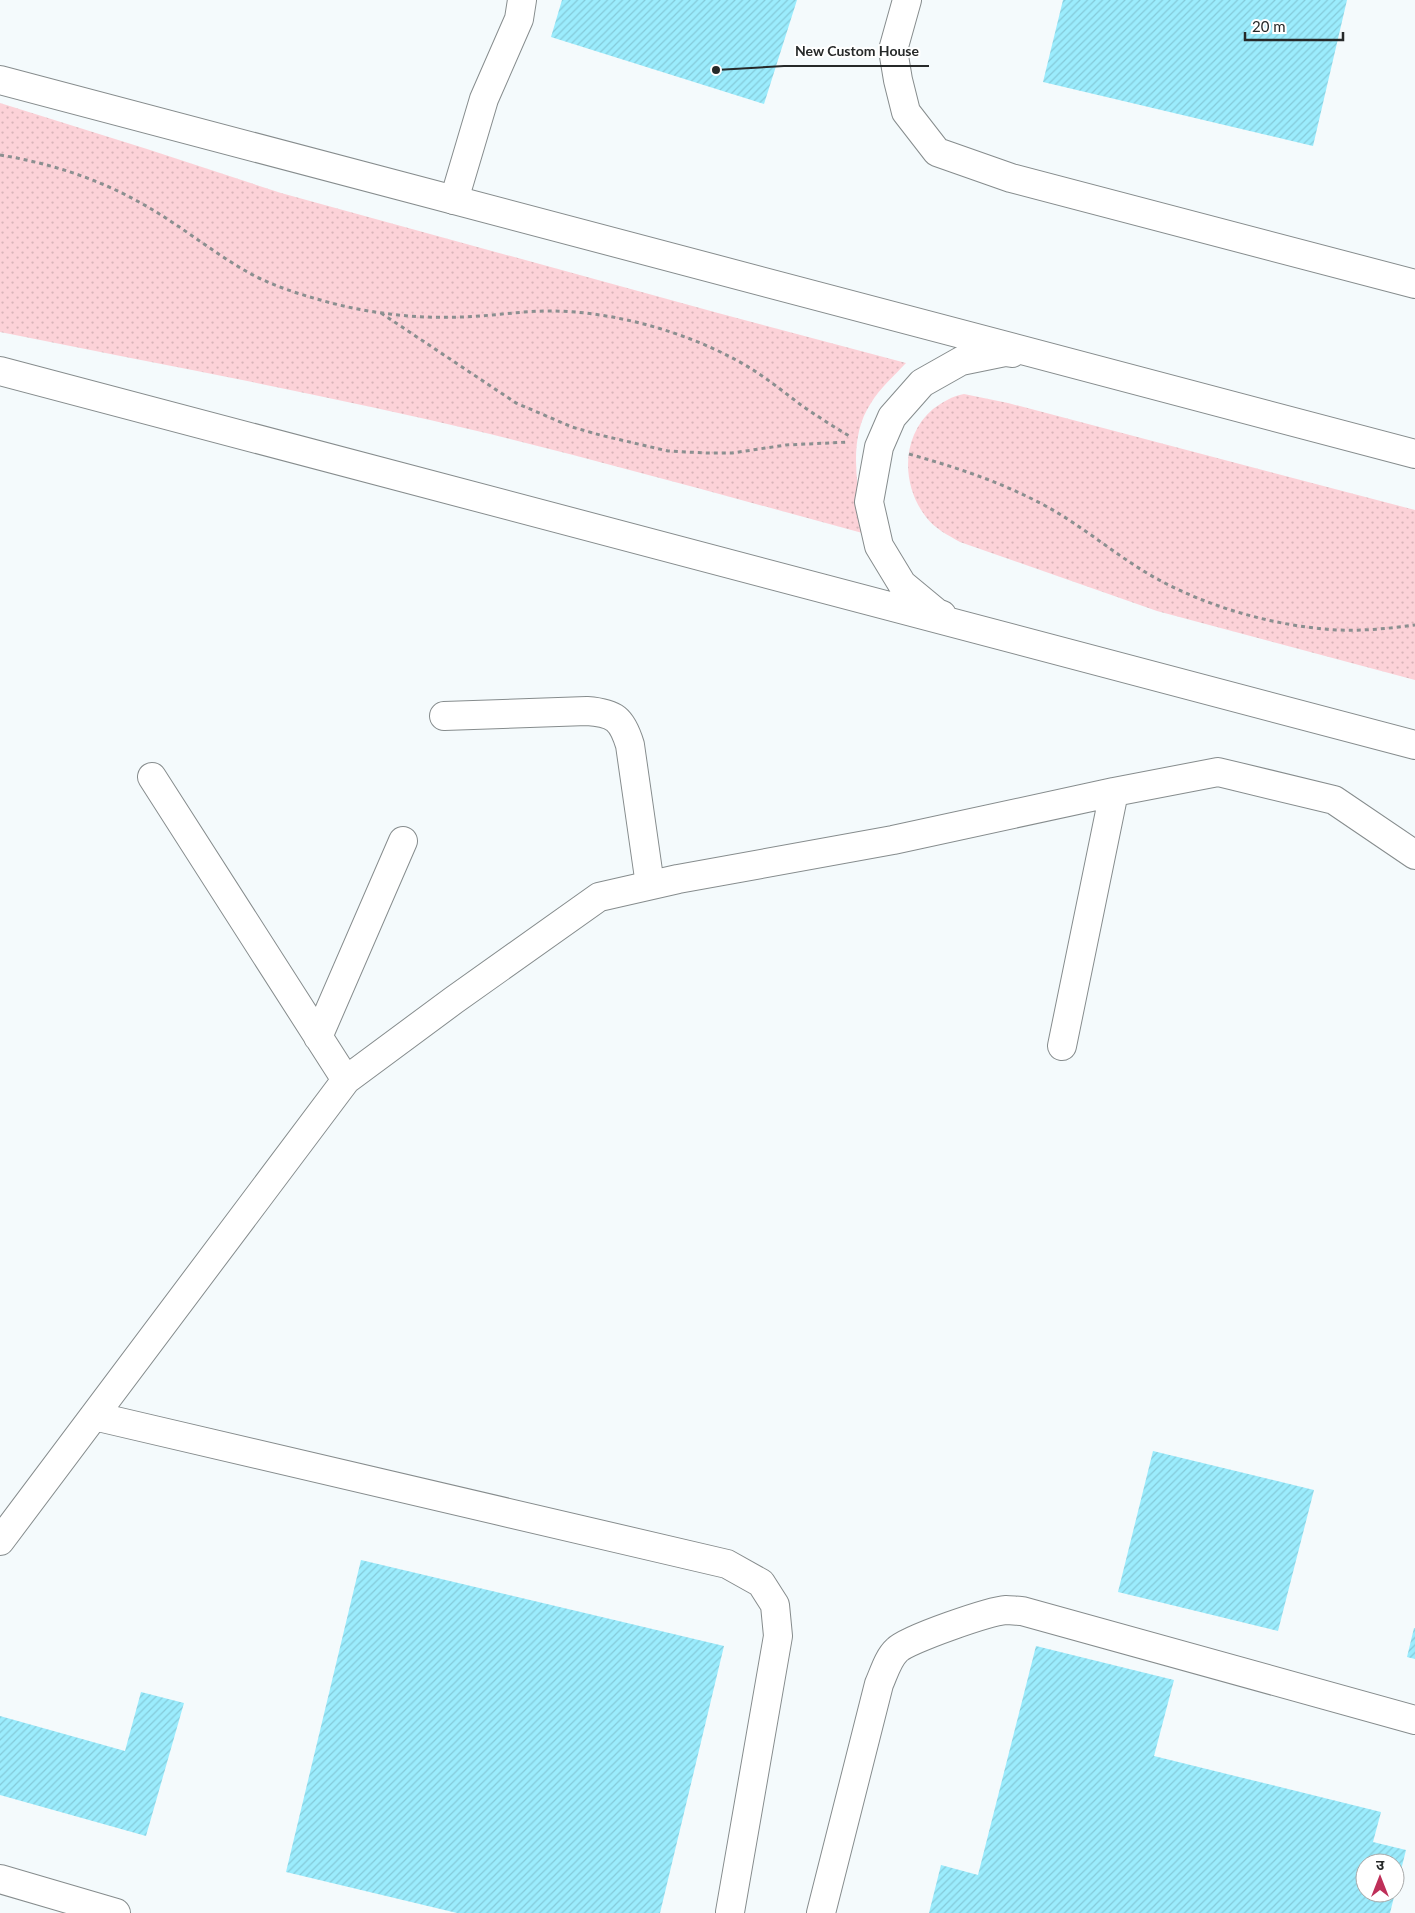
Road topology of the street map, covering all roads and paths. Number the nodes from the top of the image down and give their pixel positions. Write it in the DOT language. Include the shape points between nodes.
graph roads {
  1 [pos="522,0"];
  2 [pos="907,0"];
  3 [pos="0,80"];
  4 [pos="0,155"];
  5 [pos="454,200"];
  6 [pos="1415,284"];
  7 [pos="380,313"];
  8 [pos="1050,358"];
  9 [pos="0,371"];
  10 [pos="909,454"];
  11 [pos="1415,454"];
  12 [pos="1415,625"];
  13 [pos="978,630"];
  14 [pos="444,716"];
  15 [pos="1415,745"];
  16 [pos="152,777"];
  17 [pos="1114,792"];
  18 [pos="403,841"];
  19 [pos="1415,856"];
  20 [pos="650,885"];
  21 [pos="318,1037"];
  22 [pos="1062,1046"];
  23 [pos="346,1080"];
  24 [pos="94,1416"];
  25 [pos="0,1542"];
  26 [pos="1415,1720"];
  27 [pos="0,1880"];
  28 [pos="730,1912"];
  29 [pos="116,1913"];
  30 [pos="821,1913"];
  1 -- 5 [label="main road" via="518,19 484,99"];
  2 -- 6 [label="main road" via="893,50 898,80 906,112 937,152 1011,178"];
  3 -- 5 [label="main road"];
  4 -- 7 [label="path" via="27,159 99,182 139,202 246,271 283,288"];
  5 -- 8 [label="main road"];
  7 -- 7 [label="path" via="428,318 551,311 631,321 675,334 738,361 857,441 706,453 630,444 600,436 516,403"];
  8 -- 11 [label="main road"];
  8 -- 13 [label="main road" via="1005,352 961,361 922,383 892,417 879,447 869,502 879,546 902,584 923,602 937,613"];
  9 -- 13 [label="main road"];
  10 -- 12 [label="path" via="970,472 1041,503 1160,581 1214,604 1284,623 1325,629"];
  13 -- 15 [label="main road"];
  14 -- 20 [label="main road" via="588,710 616,718 625,729 630,746"];
  16 -- 21 [label="main road"];
  17 -- 19 [label="main road" via="1218,772 1334,800"];
  17 -- 20 [label="main road" via="892,840"];
  17 -- 22 [label="main road"];
  18 -- 21 [label="main road"];
  20 -- 23 [label="main road" via="599,897"];
  21 -- 23 [label="main road"];
  23 -- 24 [label="main road"];
  24 -- 25 [label="main road"];
  24 -- 28 [label="main road" via="727,1564 761,1584 775,1605 778,1636"];
  26 -- 30 [label="main road" via="1022,1611 988,1614 913,1639 897,1650 888,1662 879,1684"];
  27 -- 29 [label="main road"];
}
